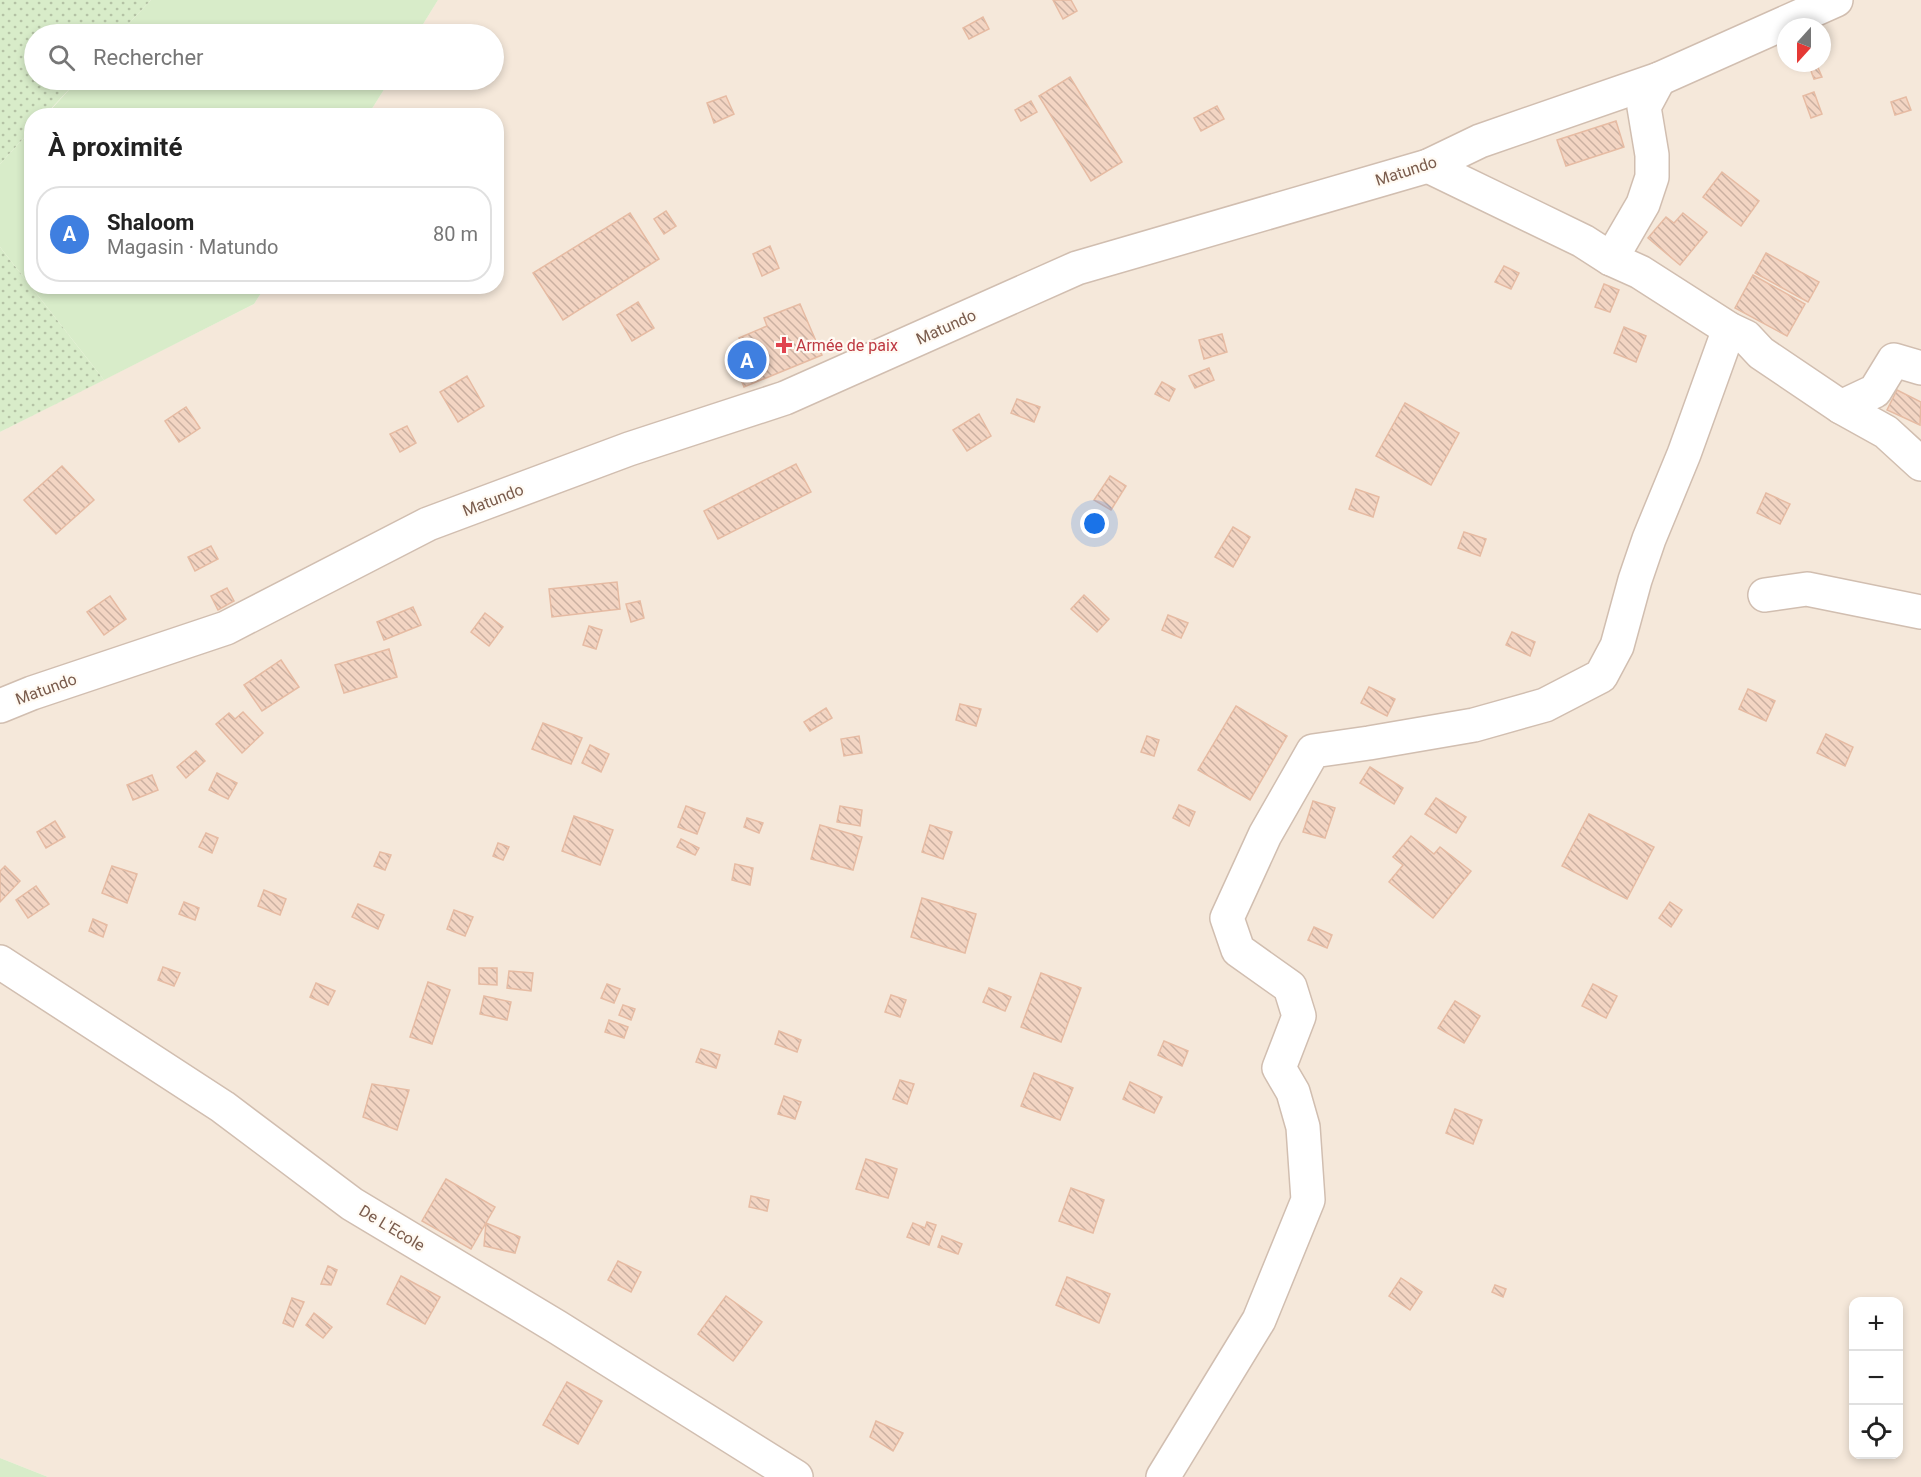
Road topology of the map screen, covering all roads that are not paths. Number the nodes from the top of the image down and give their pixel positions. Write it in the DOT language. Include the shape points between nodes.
graph roads {
  1 [pos="1836,0"];
  2 [pos="1659,79"];
  3 [pos="1428,166"];
  4 [pos="1611,260"];
  5 [pos="1729,329"];
  6 [pos="1921,368"];
  7 [pos="1841,407"];
  8 [pos="1921,464"];
  9 [pos="1765,595"];
  10 [pos="1921,612"];
  11 [pos="0,706"];
  12 [pos="0,962"];
  13 [pos="796,1477"];
  14 [pos="1163,1477"];
  1 -- 2 [label="street, Matundo"];
  2 -- 3 [label="street, Matundo" via="1480,141"];
  2 -- 4 [label="street" via="1644,107 1652,177 1643,204"];
  3 -- 4 [label="street" via="1583,241"];
  3 -- 11 [label="street, Matundo" via="1077,268 785,398 629,449 428,524 226,628"];
  4 -- 5 [label="street" via="1640,272"];
  5 -- 7 [label="street"];
  5 -- 14 [label="street" via="1649,539 1617,646 1601,676 1545,705 1474,724 1313,751 1265,836 1227,918 1238,950 1290,987 1299,1016 1279,1068 1293,1092 1303,1127 1308,1200 1259,1320"];
  6 -- 7 [label="street" via="1894,360 1875,391"];
  7 -- 8 [label="street" via="1886,432"];
  9 -- 10 [label="street" via="1807,589"];
  12 -- 13 [label="street, De L'Ecole" via="223,1107 352,1204"];
}
